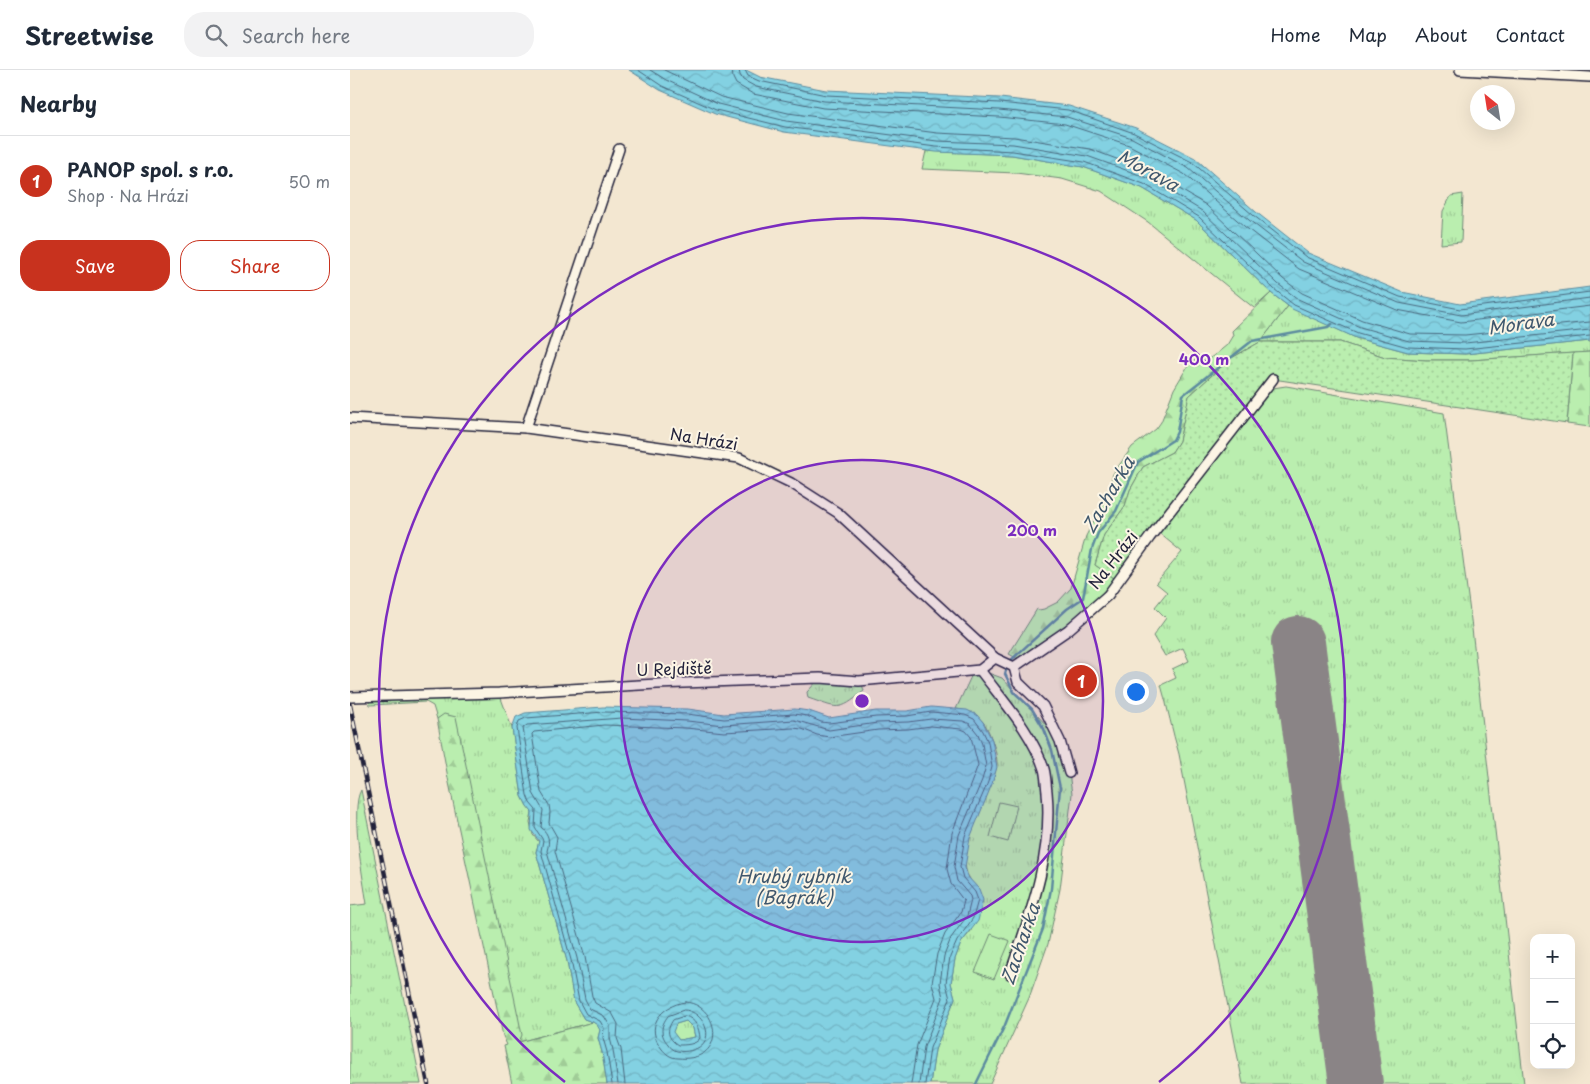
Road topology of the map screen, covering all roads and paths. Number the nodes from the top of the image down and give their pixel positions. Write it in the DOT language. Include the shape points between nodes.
graph roads {
  1 [pos="1460,70"];
  2 [pos="1590,77"];
  3 [pos="619,149"];
  4 [pos="1273,379"];
  5 [pos="350,418"];
  6 [pos="526,428"];
  7 [pos="998,660"];
  8 [pos="1013,666"];
  9 [pos="980,670"];
  10 [pos="350,697"];
  11 [pos="1069,773"];
  12 [pos="1010,974"];
  1 -- 2 [label="street"];
  3 -- 6 [label="street"];
  4 -- 8 [label="street, Na Hrázi" via="1108,595 1068,630"];
  5 -- 6 [label="street, Na Hrázi"];
  6 -- 7 [label="street, Na Hrázi" via="739,458 790,483 838,513"];
  7 -- 8 [label="street, Na Hrázi"];
  7 -- 9 [label="street"];
  8 -- 11 [label="street" via="1018,682 1043,706 1060,741"];
  9 -- 10 [label="street, U Rejdiště" via="859,681 811,679 648,684"];
  9 -- 12 [label="street" via="1034,745 1045,770 1049,810 1038,892"];
}
